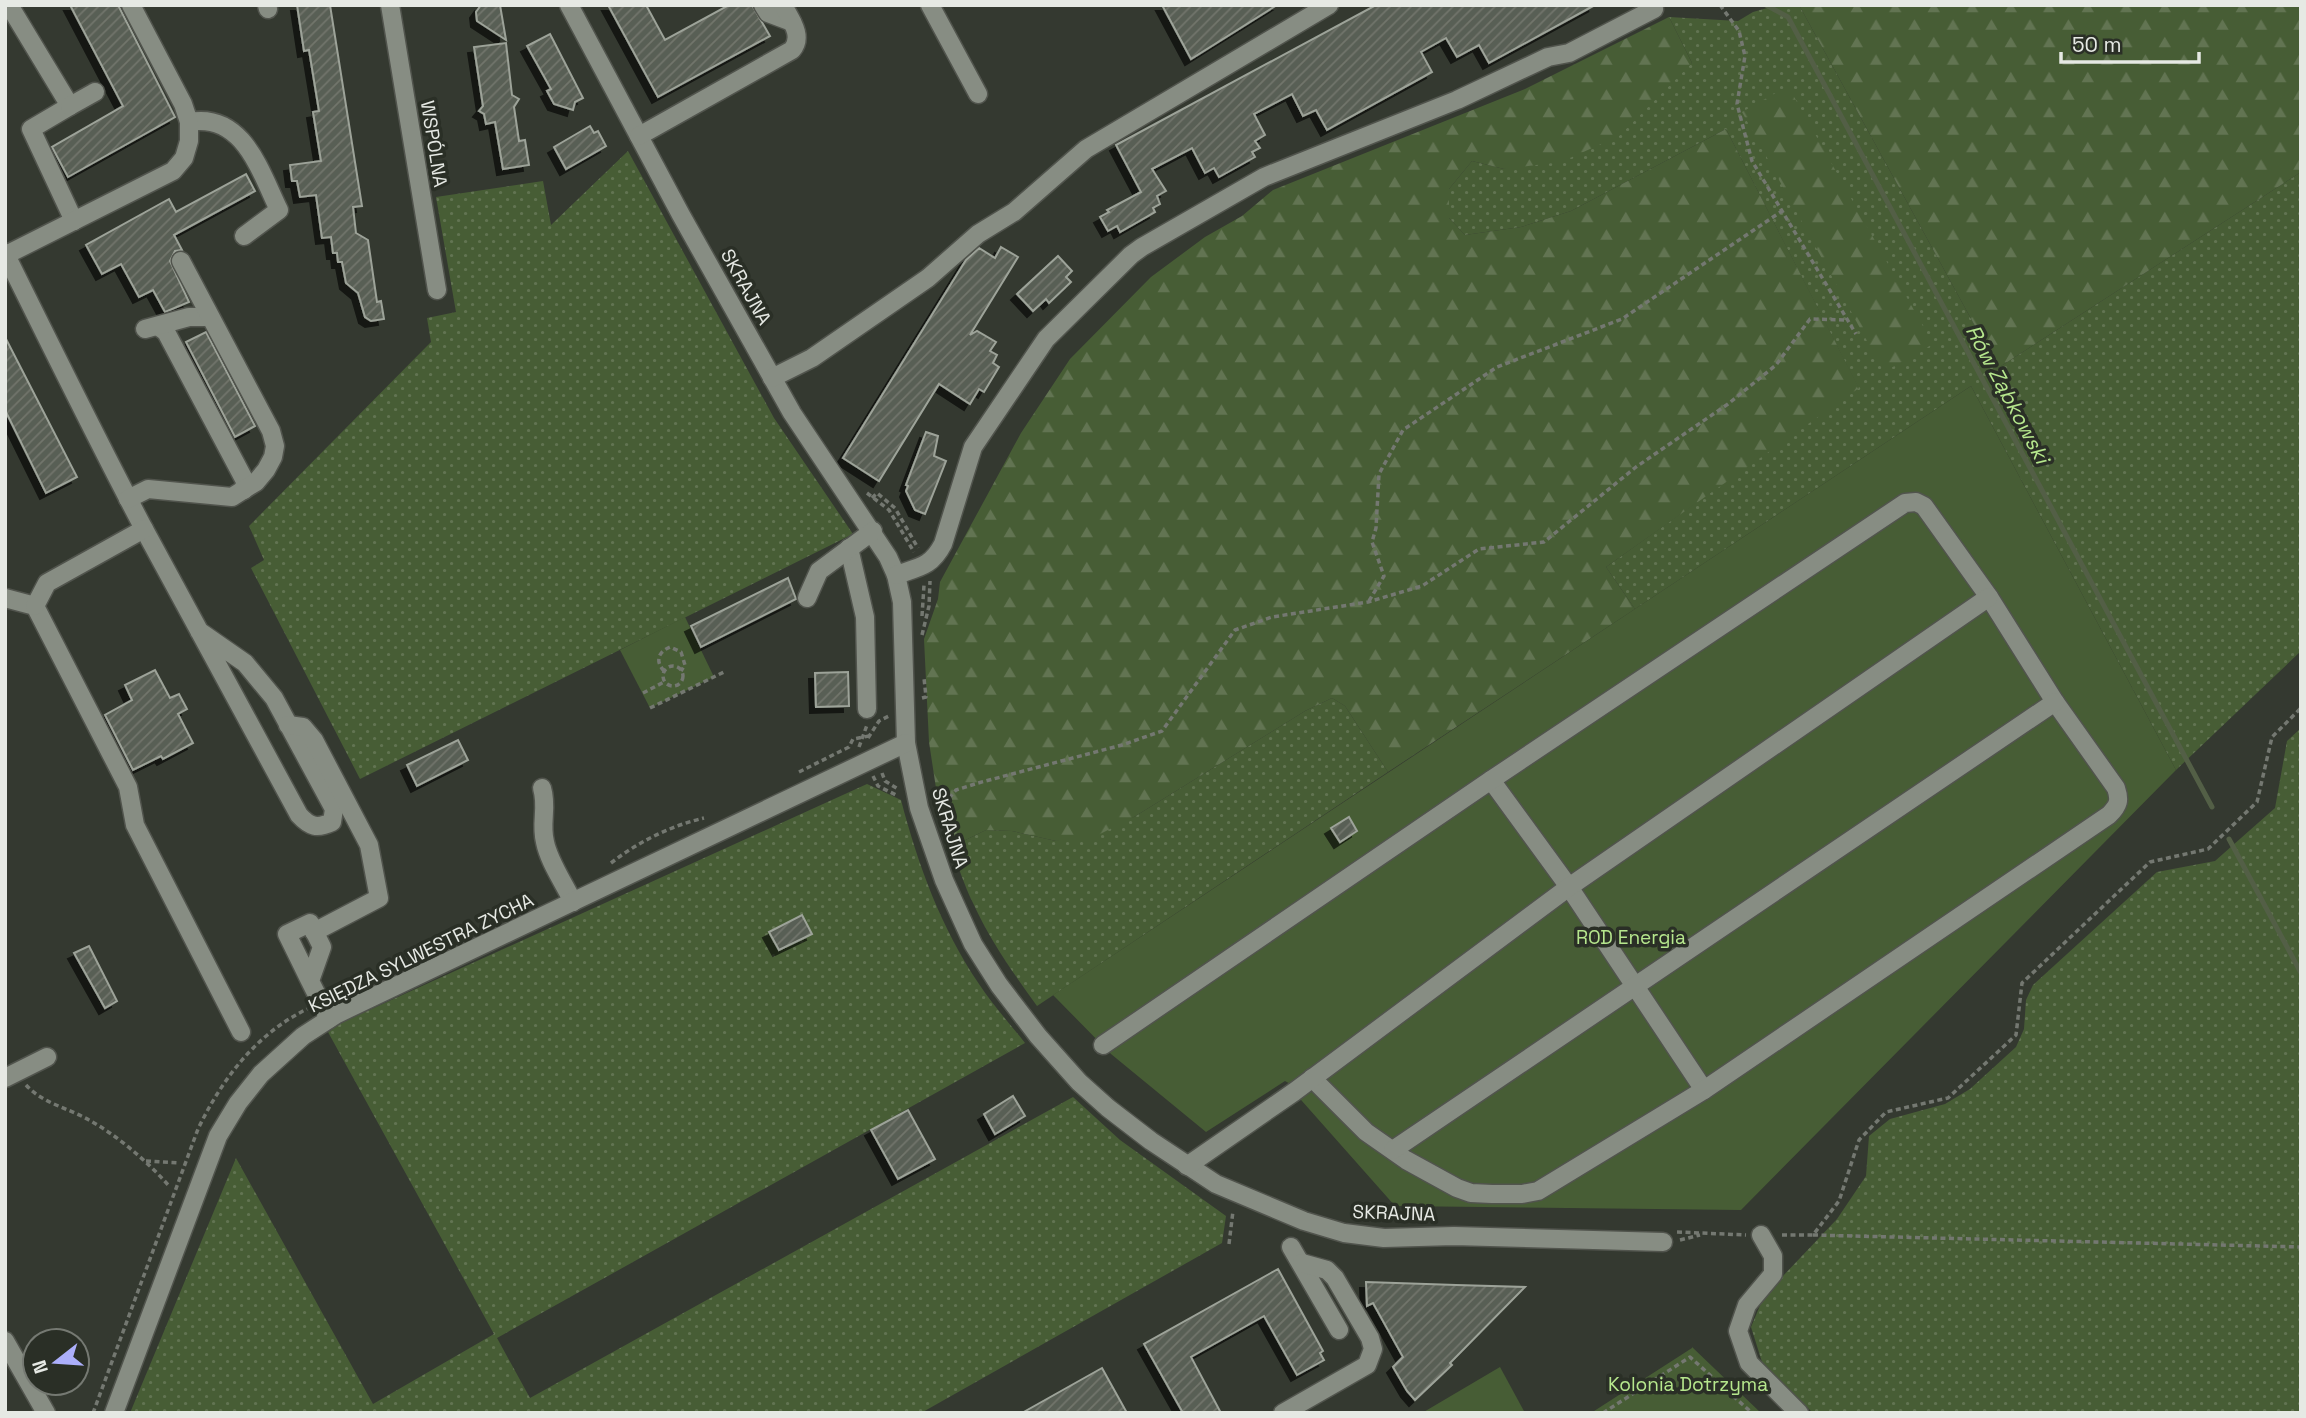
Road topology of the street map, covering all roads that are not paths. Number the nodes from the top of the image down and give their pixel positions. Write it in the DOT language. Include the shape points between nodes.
graph roads {
  1 [pos="9,5"];
  2 [pos="131,5"];
  3 [pos="390,5"];
  4 [pos="569,5"];
  5 [pos="763,5"];
  6 [pos="783,5"];
  7 [pos="930,5"];
  8 [pos="1329,5"];
  9 [pos="1654,9"];
  10 [pos="792,22"];
  11 [pos="94,92"];
  12 [pos="978,94"];
  13 [pos="70,106"];
  14 [pos="189,122"];
  15 [pos="639,136"];
  16 [pos="74,221"];
  17 [pos="244,236"];
  18 [pos="6,254"];
  19 [pos="181,261"];
  20 [pos="437,290"];
  21 [pos="210,317"];
  22 [pos="772,378"];
  23 [pos="238,493"];
  24 [pos="128,499"];
  25 [pos="144,529"];
  26 [pos="873,531"];
  27 [pos="849,548"];
  28 [pos="896,575"];
  29 [pos="1989,597"];
  30 [pos="5,598"];
  31 [pos="807,598"];
  32 [pos="35,606"];
  33 [pos="199,631"];
  34 [pos="2055,702"];
  35 [pos="867,709"];
  36 [pos="288,725"];
  37 [pos="906,743"];
  38 [pos="1491,780"];
  39 [pos="542,788"];
  40 [pos="1569,887"];
  41 [pos="573,902"];
  42 [pos="314,932"];
  43 [pos="310,981"];
  44 [pos="1635,988"];
  45 [pos="325,1011"];
  46 [pos="241,1032"];
  47 [pos="1103,1045"];
  48 [pos="47,1058"];
  49 [pos="10,1076"];
  50 [pos="1312,1078"];
  51 [pos="1704,1090"];
  52 [pos="1393,1150"];
  53 [pos="1187,1166"];
  54 [pos="1762,1235"];
  55 [pos="1663,1242"];
  56 [pos="1292,1247"];
  57 [pos="1302,1263"];
  58 [pos="1339,1330"];
  59 [pos="5,1341"];
  60 [pos="46,1413"];
  61 [pos="114,1413"];
  62 [pos="1283,1413"];
  63 [pos="1799,1413"];
  1 -- 13 [label="street"];
  2 -- 14 [label="street"];
  3 -- 20 [label="street, WSPÓLNA"];
  4 -- 15 [label="street, SKRAJNA"];
  5 -- 10 [label="street" via="768,13"];
  6 -- 10 [label="street"];
  7 -- 12 [label="street"];
  8 -- 22 [label="street" via="1087,149 928,278 812,358"];
  9 -- 28 [label="street" via="1569,53 1548,57 1457,100 1264,177 1131,255 1046,340 973,447 943,544 933,560"];
  10 -- 15 [label="street" via="797,33 792,50"];
  11 -- 13 [label="street"];
  13 -- 16 [label="street" via="31,129"];
  14 -- 16 [label="street" via="184,158 173,171"];
  14 -- 17 [label="street" via="220,124 238,136 251,152 279,210"];
  15 -- 22 [label="street, SKRAJNA"];
  16 -- 18 [label="street"];
  18 -- 24 [label="street"];
  19 -- 21 [label="street"];
  21 -- 23 [label="street" via="275,446 266,470"];
  21 -- 23 [label="street" via="189,317 151,328 166,332 239,469 244,481"];
  22 -- 26 [label="street, SKRAJNA"];
  23 -- 24 [label="street" via="148,489"];
  24 -- 25 [label="street"];
  25 -- 32 [label="street" via="47,583"];
  25 -- 33 [label="street"];
  26 -- 27 [label="street"];
  26 -- 28 [label="street, SKRAJNA"];
  27 -- 31 [label="street" via="819,572"];
  27 -- 35 [label="street" via="865,617"];
  28 -- 37 [label="street, SKRAJNA" via="902,602"];
  29 -- 34 [label="street"];
  29 -- 38 [label="street" via="1924,506 1905,503"];
  29 -- 40 [label="street"];
  30 -- 32 [label="street"];
  32 -- 46 [label="street" via="128,787 135,825"];
  33 -- 36 [label="street" via="245,663 274,698"];
  33 -- 36 [label="street" via="299,815 308,825 320,828 332,822 334,809"];
  34 -- 44 [label="street"];
  34 -- 51 [label="street" via="2116,788 2117,807"];
  36 -- 42 [label="street" via="303,727 314,740 369,845 379,898"];
  37 -- 41 [label="street, KSIĘDZA SYLWESTRA ZYCHA"];
  37 -- 53 [label="street, SKRAJNA" via="919,808 944,880 973,944 999,985 1079,1082"];
  38 -- 40 [label="street"];
  38 -- 47 [label="street"];
  39 -- 41 [label="street" via="547,802 545,844"];
  40 -- 44 [label="street"];
  40 -- 50 [label="street"];
  41 -- 45 [label="street, KSIĘDZA SYLWESTRA ZYCHA"];
  42 -- 43 [label="street" via="323,947"];
  42 -- 43 [label="street" via="310,923 286,934"];
  43 -- 45 [label="street"];
  44 -- 51 [label="street"];
  44 -- 52 [label="street"];
  45 -- 61 [label="street, KSIĘDZA SYLWESTRA ZYCHA" via="261,1074 218,1136"];
  48 -- 49 [label="street"];
  50 -- 52 [label="street" via="1366,1132"];
  50 -- 53 [label="street"];
  51 -- 52 [label="street" via="1538,1191 1471,1193"];
  53 -- 55 [label="street, SKRAJNA" via="1216,1184 1304,1221 1363,1237"];
  54 -- 63 [label="street" via="1773,1256 1773,1274 1748,1305 1738,1331 1749,1363"];
  56 -- 57 [label="street"];
  57 -- 58 [label="street"];
  57 -- 62 [label="street" via="1327,1270 1335,1278 1373,1349 1367,1365"];
  59 -- 60 [label="street"];
}
